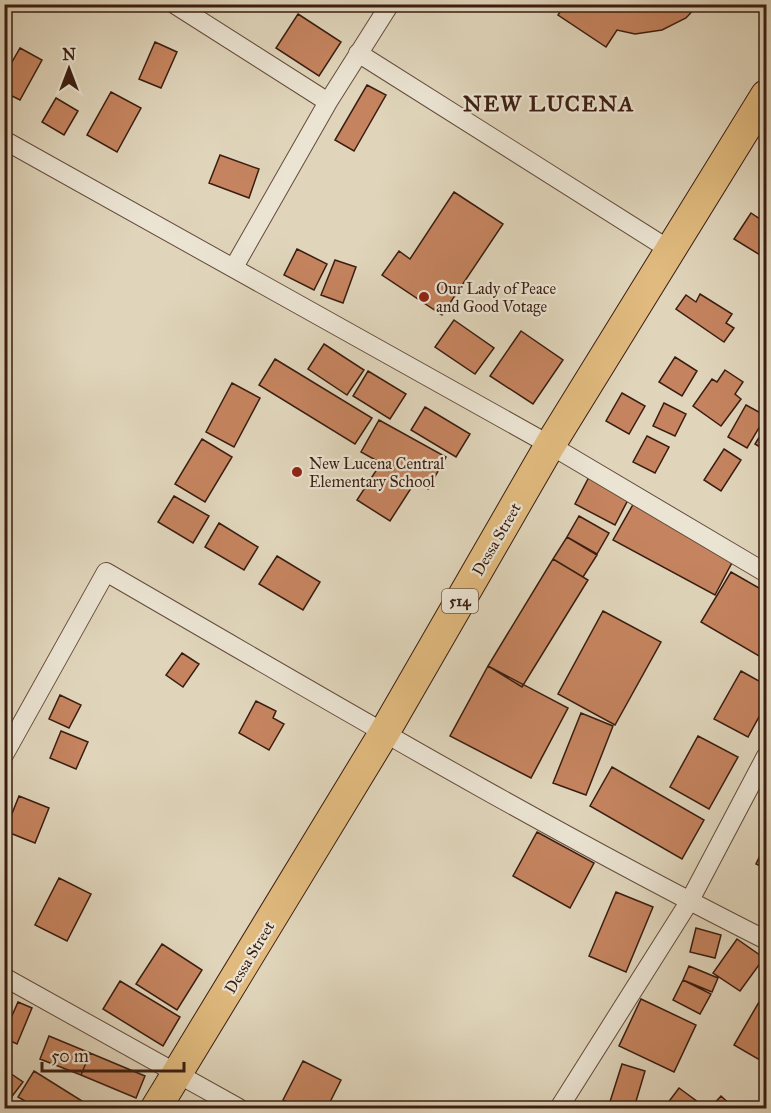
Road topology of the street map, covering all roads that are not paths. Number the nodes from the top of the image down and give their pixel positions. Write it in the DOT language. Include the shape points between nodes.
graph roads {
  1 [pos="174,4"];
  2 [pos="390,4"];
  3 [pos="358,53"];
  4 [pos="766,95"];
  5 [pos="328,102"];
  6 [pos="4,140"];
  7 [pos="670,250"];
  8 [pos="234,267"];
  9 [pos="550,445"];
  10 [pos="766,573"];
  11 [pos="384,733"];
  12 [pos="4,755"];
  13 [pos="766,756"];
  14 [pos="689,902"];
  15 [pos="766,940"];
  16 [pos="4,977"];
  17 [pos="178,1075"];
  18 [pos="156,1108"];
  19 [pos="239,1108"];
  20 [pos="559,1108"];
  1 -- 5 [label="street"];
  2 -- 3 [label="street"];
  3 -- 5 [label="street"];
  3 -- 7 [label="street"];
  4 -- 7 [label="main road, Dessa Street / 514"];
  5 -- 8 [label="street"];
  6 -- 8 [label="street"];
  7 -- 9 [label="main road, Dessa Street / 514"];
  8 -- 9 [label="street"];
  9 -- 10 [label="street"];
  9 -- 11 [label="main road, Dessa Street / 514"];
  11 -- 12 [label="street" via="106,572"];
  11 -- 14 [label="street"];
  11 -- 17 [label="main road, Dessa Street / 514"];
  13 -- 14 [label="street"];
  14 -- 15 [label="street"];
  14 -- 20 [label="street"];
  16 -- 17 [label="street"];
  17 -- 18 [label="main road, Dessa Street / 514"];
  17 -- 19 [label="street"];
}
